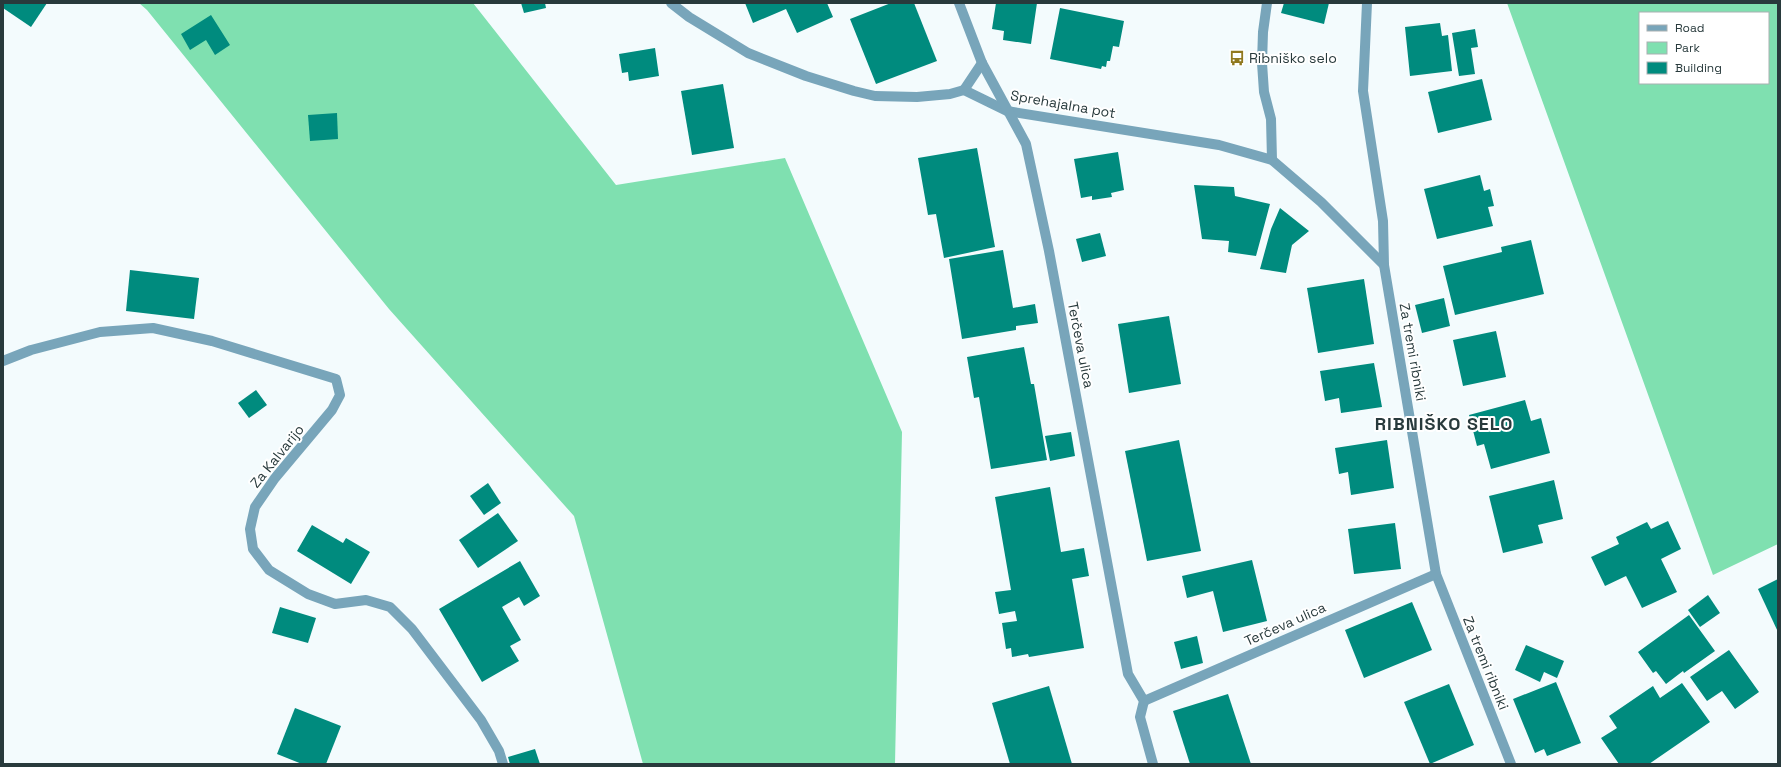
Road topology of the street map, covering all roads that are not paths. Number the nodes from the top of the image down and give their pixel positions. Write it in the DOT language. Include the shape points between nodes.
graph roads {
  1 [pos="671,3"];
  2 [pos="959,3"];
  3 [pos="1267,3"];
  4 [pos="1367,3"];
  5 [pos="982,63"];
  6 [pos="964,90"];
  7 [pos="1007,110"];
  8 [pos="1272,160"];
  9 [pos="1384,265"];
  10 [pos="3,361"];
  11 [pos="1436,574"];
  12 [pos="1144,701"];
  13 [pos="503,764"];
  14 [pos="1154,764"];
  15 [pos="1511,764"];
  1 -- 6 [label="street" via="689,18 748,52 806,76 854,91 875,96 917,97"];
  2 -- 5 [label="street, Terčeva ulica"];
  3 -- 8 [label="street" via="1262,63 1264,92 1271,119"];
  4 -- 9 [label="street, Za tremi ribniki" via="1362,91 1383,222"];
  5 -- 6 [label="street"];
  5 -- 7 [label="street, Terčeva ulica"];
  6 -- 7 [label="street, Sprehajalna pot"];
  7 -- 8 [label="street, Sprehajalna pot" via="1219,146"];
  7 -- 12 [label="street, Terčeva ulica" via="1026,144 1049,250 1128,674"];
  8 -- 9 [label="street, Sprehajalna pot" via="1321,202"];
  9 -- 11 [label="street, Za tremi ribniki"];
  10 -- 13 [label="street, Za Kalvarijo" via="31,350 100,332 153,328 212,341 336,379 340,394 332,410 275,478 255,508 250,529 253,549 269,570 308,594 335,604 366,600 390,607 412,628 481,720 499,751"];
  11 -- 12 [label="street, Terčeva ulica"];
  11 -- 15 [label="street, Za tremi ribniki"];
  12 -- 14 [label="street" via="1140,717"];
}
